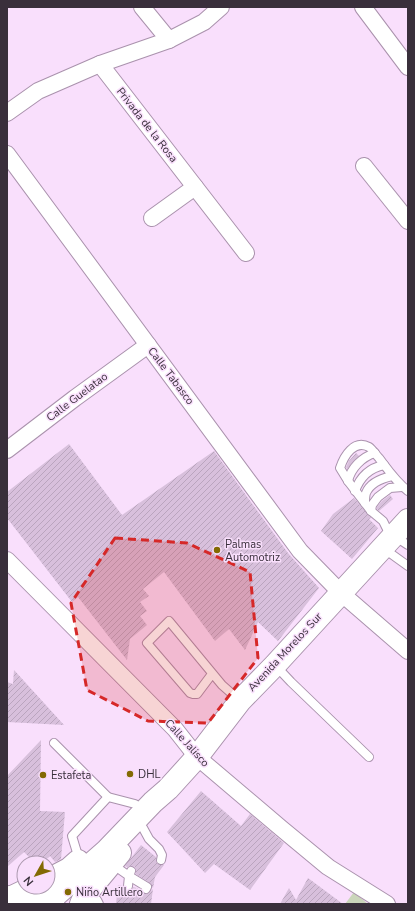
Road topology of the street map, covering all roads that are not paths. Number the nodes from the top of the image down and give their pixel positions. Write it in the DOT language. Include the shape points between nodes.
graph roads {
  1 [pos="142,7"];
  2 [pos="222,7"];
  3 [pos="363,7"];
  4 [pos="169,40"];
  5 [pos="100,64"];
  6 [pos="408,66"];
  7 [pos="7,112"];
  8 [pos="7,154"];
  9 [pos="364,166"];
  10 [pos="195,187"];
  11 [pos="152,218"];
  12 [pos="408,221"];
  13 [pos="246,253"];
  14 [pos="148,345"];
  15 [pos="7,450"];
  16 [pos="375,453"];
  17 [pos="384,465"];
  18 [pos="392,476"];
  19 [pos="348,481"];
  20 [pos="405,489"];
  21 [pos="355,491"];
  22 [pos="365,503"];
  23 [pos="372,511"];
  24 [pos="398,537"];
  25 [pos="7,560"];
  26 [pos="408,566"];
  27 [pos="341,593"];
  28 [pos="408,651"];
  29 [pos="275,665"];
  30 [pos="212,674"];
  31 [pos="240,701"];
  32 [pos="54,743"];
  33 [pos="197,757"];
  34 [pos="369,757"];
  35 [pos="168,789"];
  36 [pos="108,797"];
  37 [pos="135,804"];
  38 [pos="146,834"];
  39 [pos="147,850"];
  40 [pos="79,860"];
  41 [pos="160,860"];
  42 [pos="124,870"];
  43 [pos="128,886"];
  44 [pos="147,886"];
  45 [pos="9,897"];
  46 [pos="69,897"];
  47 [pos="387,904"];
  1 -- 4 [label="street"];
  2 -- 4 [label="street" via="204,22"];
  3 -- 6 [label="street"];
  4 -- 5 [label="street"];
  5 -- 7 [label="street" via="38,91"];
  5 -- 10 [label="street, Privada de la Rosa"];
  8 -- 14 [label="street, Calle Tabasco"];
  9 -- 12 [label="street"];
  10 -- 11 [label="street"];
  10 -- 13 [label="street, Privada de la Rosa"];
  14 -- 15 [label="street, Calle Guelatao"];
  14 -- 27 [label="street, Calle Tabasco" via="300,551"];
  16 -- 17 [label="lane"];
  16 -- 19 [label="lane" via="367,456 356,466"];
  16 -- 19 [label="lane" via="362,445 353,447 344,457 340,468"];
  17 -- 18 [label="lane"];
  17 -- 21 [label="lane" via="363,476"];
  18 -- 20 [label="lane"];
  18 -- 22 [label="lane" via="382,478 371,487 366,493"];
  19 -- 21 [label="lane"];
  20 -- 23 [label="lane" via="390,488 372,504"];
  21 -- 22 [label="lane"];
  22 -- 23 [label="lane"];
  23 -- 24 [label="lane"];
  24 -- 26 [label="lane"];
  24 -- 27 [label="main road, Avenida Morelos Sur"];
  25 -- 33 [label="street, Calle Jalisco" via="175,729"];
  27 -- 28 [label="street, Calle Tabasco"];
  27 -- 29 [label="main road, Avenida Morelos Sur"];
  29 -- 31 [label="main road, Avenida Morelos Sur"];
  29 -- 34 [label="lane"];
  30 -- 30 [label="lane" via="197,694 193,694 147,644 168,621"];
  30 -- 31 [label="lane"];
  31 -- 33 [label="main road, Avenida Morelos Sur"];
  32 -- 36 [label="lane"];
  33 -- 35 [label="main road, Avenida Morelos Sur"];
  33 -- 47 [label="street, Calle Jalisco" via="328,867"];
  35 -- 37 [label="main road"];
  35 -- 38 [label="main road, Avenida Morelos Sur"];
  35 -- 46 [label="main road, Avenida Morelos Sur" via="106,851"];
  36 -- 37 [label="lane"];
  36 -- 40 [label="lane" via="72,836"];
  37 -- 40 [label="main road"];
  38 -- 39 [label="lane" via="149,845"];
  38 -- 41 [label="lane" via="162,854"];
  38 -- 42 [label="main road, Avenida Morelos Sur"];
  40 -- 46 [label="main road" via="69,869"];
  42 -- 43 [label="lane"];
  42 -- 44 [label="lane"];
  42 -- 46 [label="main road, Avenida Morelos Sur"];
  45 -- 46 [label="main road"];
}
